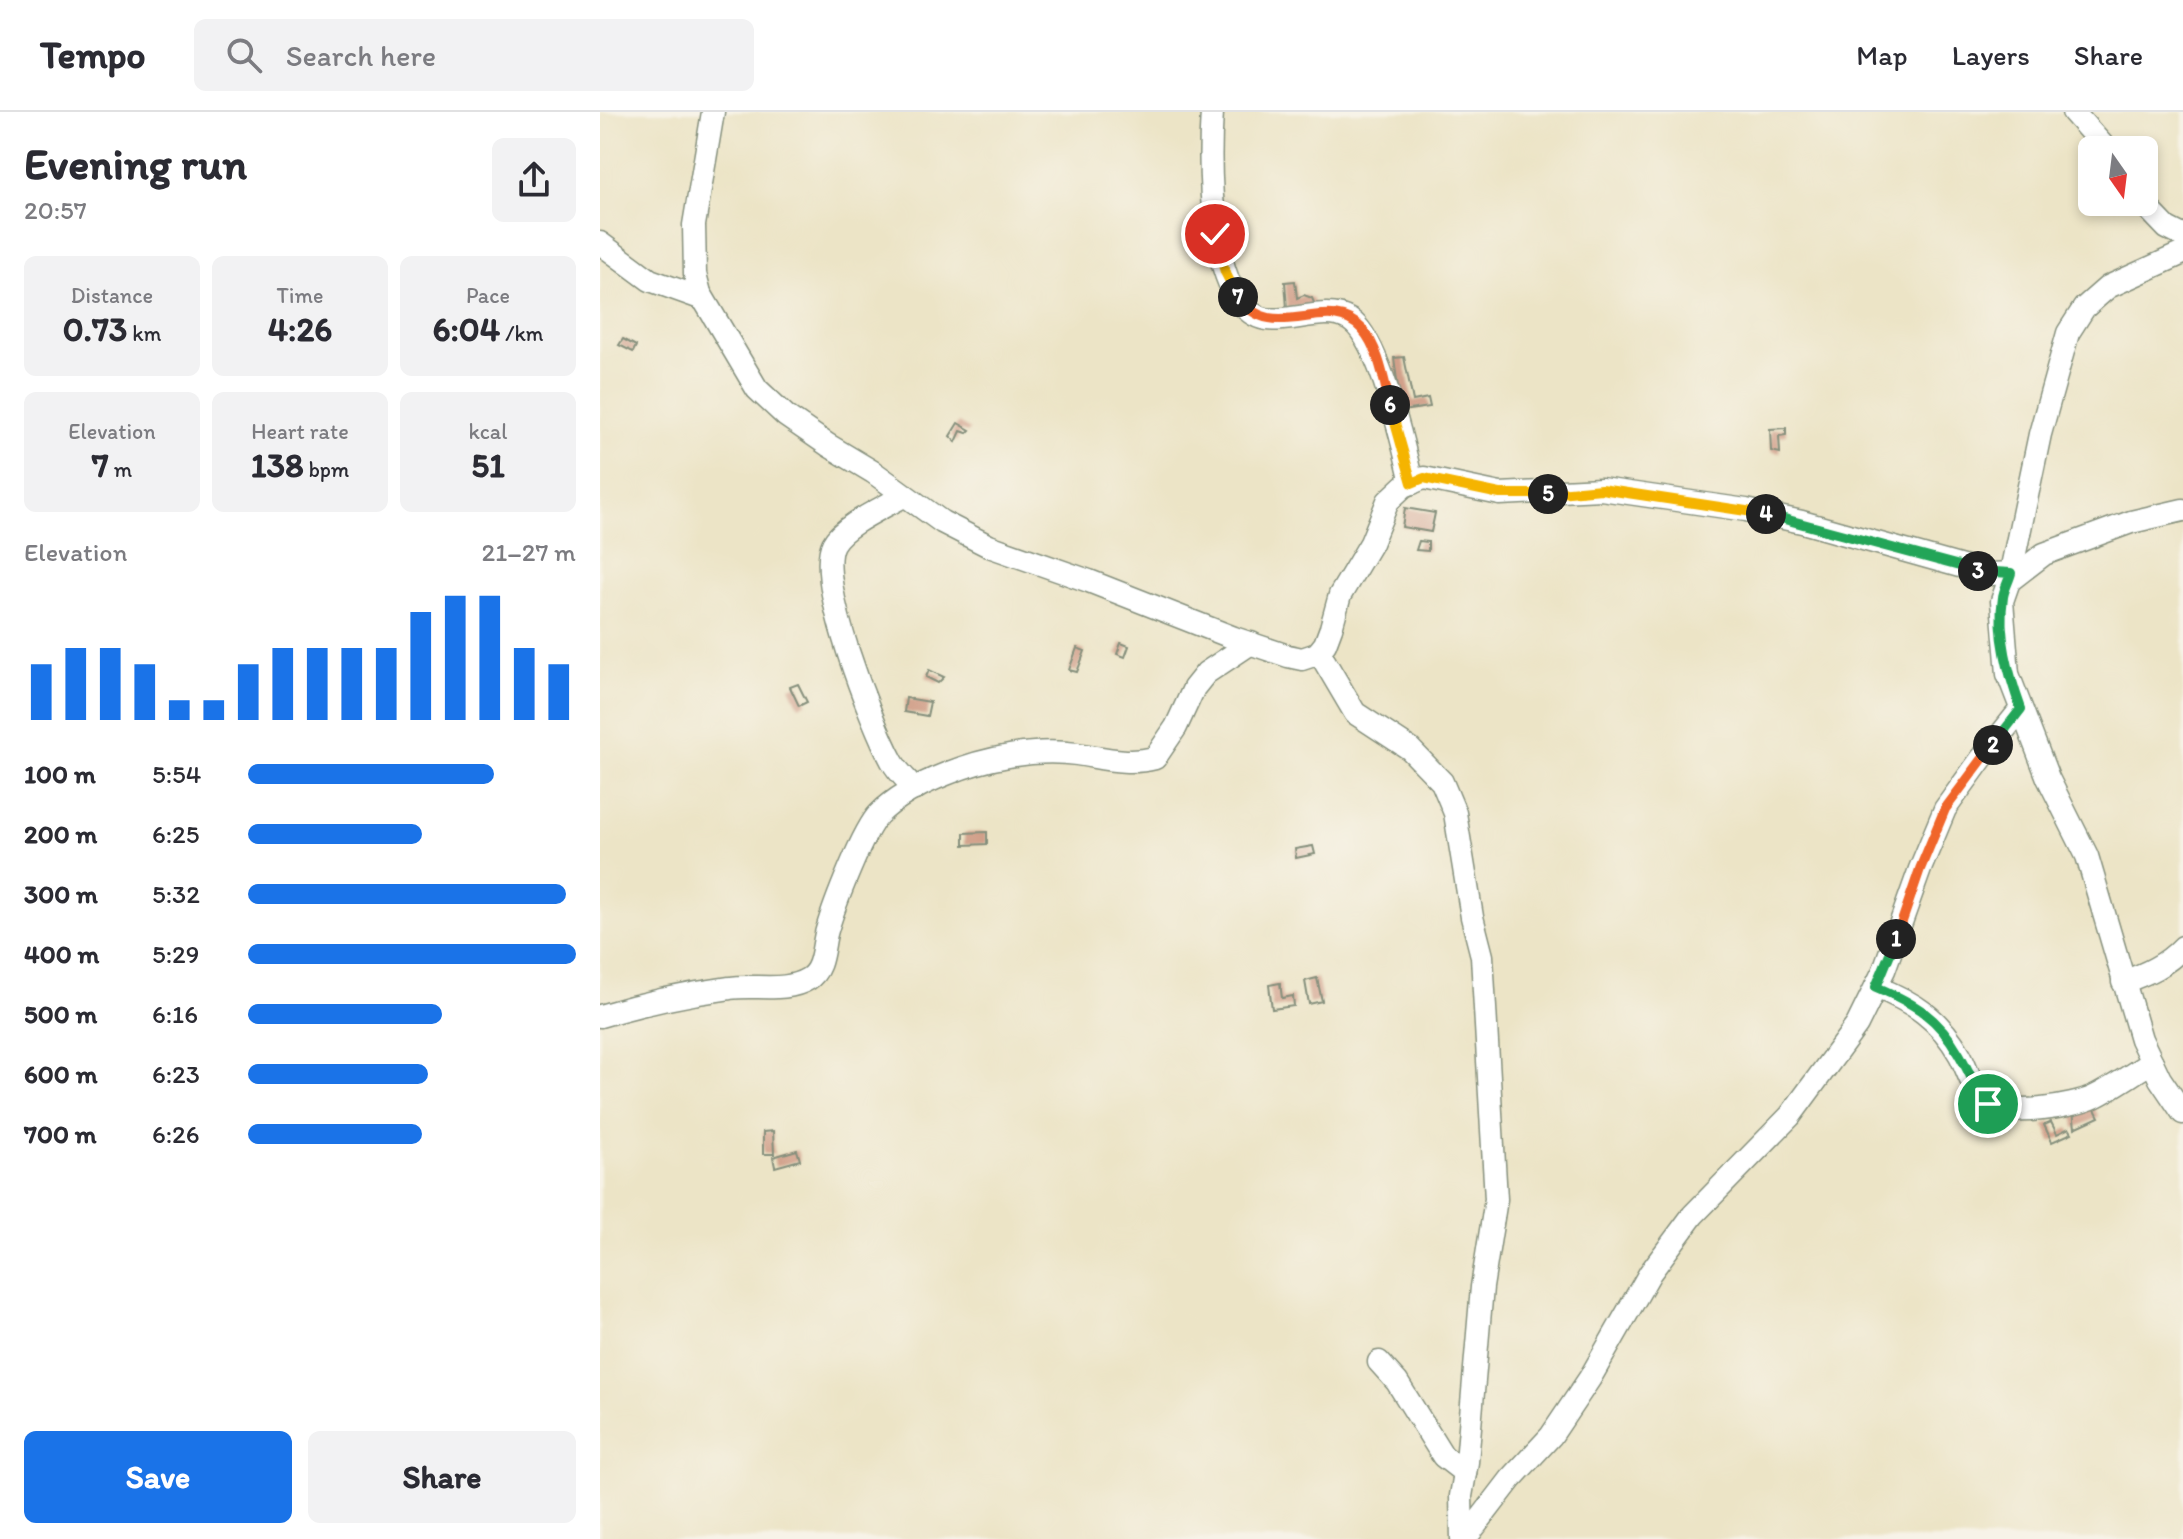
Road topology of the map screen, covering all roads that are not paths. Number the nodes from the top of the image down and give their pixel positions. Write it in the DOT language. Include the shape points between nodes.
graph roads {
  1 [pos="713,112"];
  2 [pos="1212,112"];
  3 [pos="2073,112"];
  4 [pos="2094,136"];
  5 [pos="2155,216"];
  6 [pos="2183,236"];
  7 [pos="600,243"];
  8 [pos="2183,253"];
  9 [pos="703,299"];
  10 [pos="1412,483"];
  11 [pos="903,496"];
  12 [pos="2183,510"];
  13 [pos="2010,577"];
  14 [pos="1251,643"];
  15 [pos="1319,652"];
  16 [pos="2021,709"];
  17 [pos="915,789"];
  18 [pos="2183,947"];
  19 [pos="2123,982"];
  20 [pos="1876,987"];
  21 [pos="600,1016"];
  22 [pos="2152,1062"];
  23 [pos="2183,1113"];
  24 [pos="1379,1362"];
  25 [pos="1465,1473"];
  26 [pos="1464,1539"];
  1 -- 9 [label="street" via="692,244"];
  2 -- 10 [label="street" via="1214,230 1237,296 1263,319 1334,314 1349,318 1363,331 1381,368"];
  3 -- 4 [label="street"];
  5 -- 6 [label="street"];
  7 -- 9 [label="street" via="650,280"];
  8 -- 13 [label="street" via="2108,287 2084,308 2068,333"];
  9 -- 11 [label="street" via="757,389 786,416"];
  10 -- 13 [label="street" via="1424,478 1500,494 1601,489 1639,493 1802,522"];
  10 -- 15 [label="street" via="1388,501 1340,595"];
  11 -- 14 [label="street" via="989,546"];
  11 -- 17 [label="street" via="842,532 829,567 848,648 872,716 893,763"];
  12 -- 13 [label="street" via="2131,522 2044,554"];
  13 -- 16 [label="street" via="2002,601 2003,630 2008,674"];
  14 -- 15 [label="street" via="1302,659"];
  14 -- 17 [label="street" via="1206,673 1155,758 1112,761 1049,752 1015,756 976,763"];
  15 -- 25 [label="street" via="1355,713 1410,749 1442,782 1455,813 1482,956 1496,1199 1482,1287"];
  16 -- 19 [label="street" via="2087,856"];
  16 -- 20 [label="street" via="1945,809"];
  17 -- 21 [label="street" via="877,816 843,887 817,970 809,979 792,985 734,987"];
  18 -- 19 [label="street" via="2172,959"];
  19 -- 22 [label="street"];
  20 -- 22 [label="street" via="1912,1002 1929,1016 1960,1055 1975,1088 1988,1104 2001,1109 2029,1110 2092,1098"];
  20 -- 26 [label="street" via="1857,1025 1790,1116 1693,1215 1650,1273 1551,1436"];
  22 -- 23 [label="street"];
  24 -- 25 [label="street" via="1443,1456"];
  25 -- 26 [label="street"];
}
